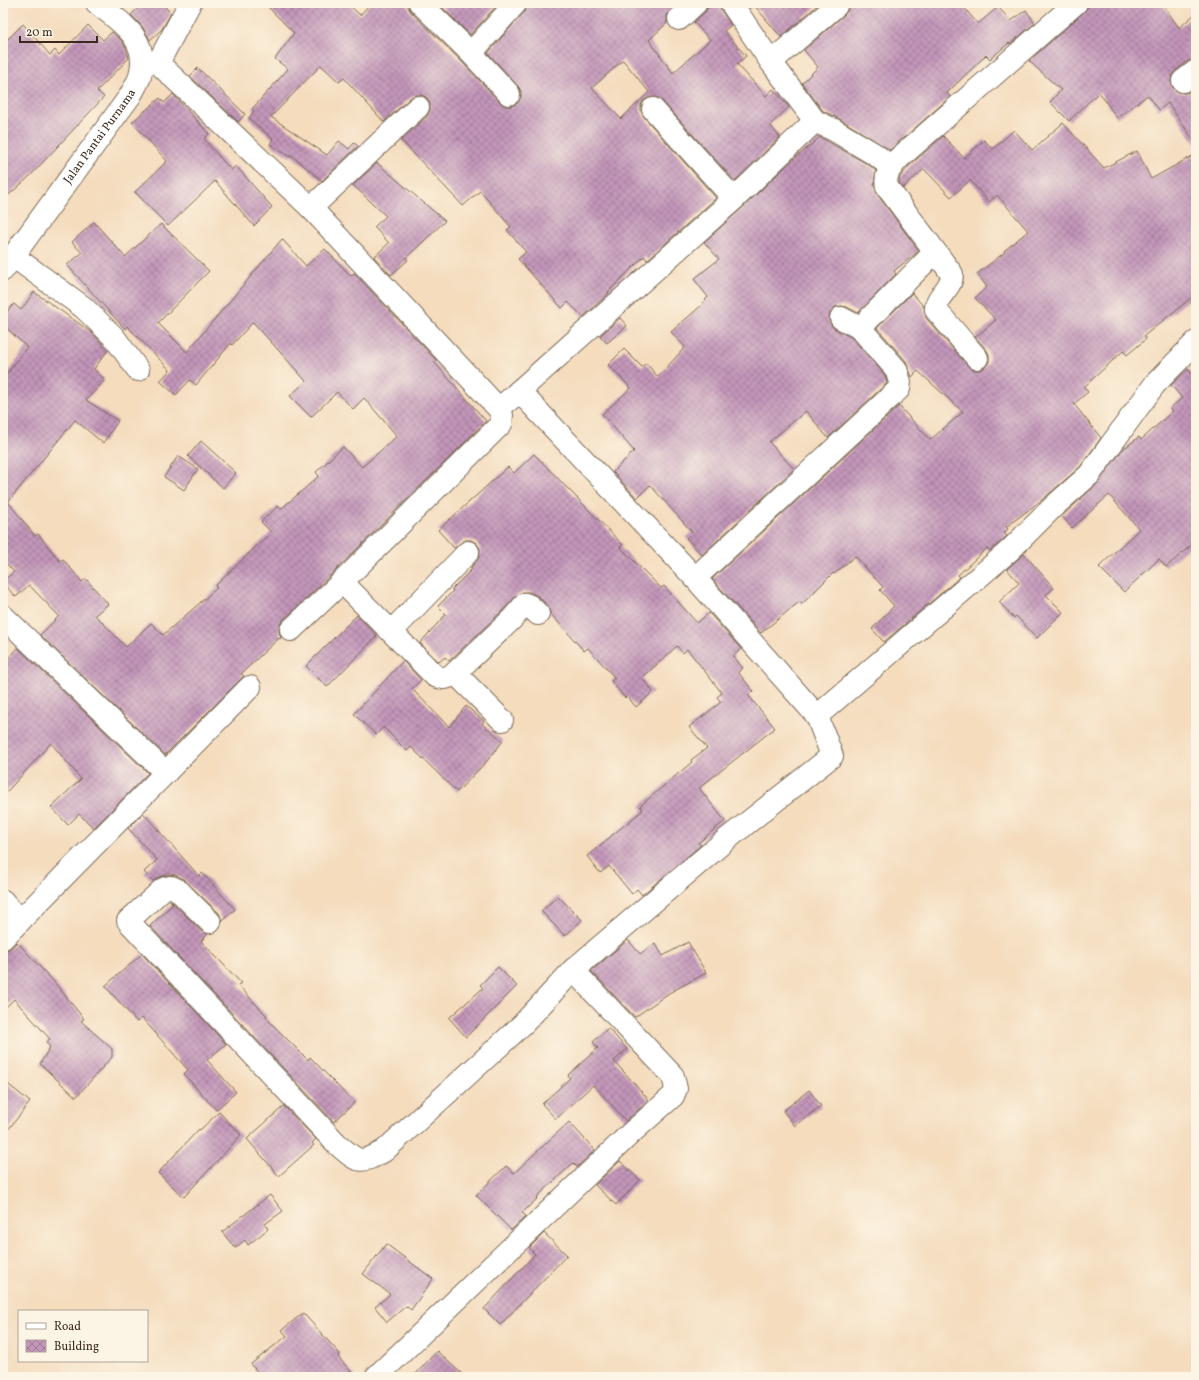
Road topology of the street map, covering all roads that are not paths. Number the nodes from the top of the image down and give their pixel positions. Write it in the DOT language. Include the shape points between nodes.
graph roads {
  1 [pos="97,3"];
  2 [pos="190,3"];
  3 [pos="420,3"];
  4 [pos="516,3"];
  5 [pos="696,3"];
  6 [pos="731,3"];
  7 [pos="836,6"];
  8 [pos="1065,6"];
  9 [pos="679,19"];
  10 [pos="471,53"];
  11 [pos="771,62"];
  12 [pos="150,63"];
  13 [pos="509,94"];
  14 [pos="418,107"];
  15 [pos="653,109"];
  16 [pos="815,121"];
  17 [pos="891,167"];
  18 [pos="734,199"];
  19 [pos="312,208"];
  20 [pos="935,252"];
  21 [pos="8,263"];
  22 [pos="1196,342"];
  23 [pos="977,358"];
  24 [pos="138,370"];
  25 [pos="519,391"];
  26 [pos="499,409"];
  27 [pos="468,552"];
  28 [pos="695,578"];
  29 [pos="342,582"];
  30 [pos="538,614"];
  31 [pos="3,616"];
  32 [pos="291,630"];
  33 [pos="392,631"];
  34 [pos="455,673"];
  35 [pos="250,687"];
  36 [pos="817,716"];
  37 [pos="502,720"];
  38 [pos="166,773"];
  39 [pos="3,901"];
  40 [pos="20,921"];
  41 [pos="210,922"];
  42 [pos="3,938"];
  43 [pos="573,970"];
  44 [pos="376,1377"];
  1 -- 12 [label="street, Jalan Pantai Purnama" via="132,33"];
  2 -- 12 [label="street"];
  3 -- 10 [label="street"];
  4 -- 10 [label="street"];
  5 -- 9 [label="street"];
  6 -- 11 [label="street"];
  7 -- 11 [label="street"];
  8 -- 17 [label="street"];
  10 -- 13 [label="street"];
  11 -- 16 [label="street"];
  12 -- 19 [label="street"];
  12 -- 21 [label="street, Jalan Pantai Purnama" via="139,77 130,96"];
  14 -- 19 [label="street"];
  15 -- 18 [label="street"];
  16 -- 17 [label="street" via="876,155"];
  16 -- 18 [label="street"];
  17 -- 20 [label="street" via="886,178 887,187"];
  18 -- 25 [label="street"];
  19 -- 26 [label="street"];
  20 -- 23 [label="street" via="952,274 952,281 936,305 936,310"];
  20 -- 28 [label="street" via="851,323 896,370 900,382 899,389"];
  21 -- 24 [label="street" via="83,307 114,337"];
  22 -- 36 [label="street" via="1155,384 1089,475 1053,506 1010,551"];
  25 -- 26 [label="street"];
  25 -- 28 [label="street"];
  26 -- 29 [label="street" via="502,415 501,424"];
  27 -- 33 [label="street"];
  28 -- 36 [label="street"];
  29 -- 32 [label="street"];
  29 -- 33 [label="street"];
  30 -- 34 [label="street" via="525,604"];
  31 -- 38 [label="street"];
  33 -- 34 [label="street" via="435,676 444,679"];
  34 -- 37 [label="street"];
  35 -- 38 [label="street"];
  36 -- 43 [label="street" via="832,756 727,839"];
  38 -- 40 [label="street"];
  39 -- 40 [label="street"];
  40 -- 42 [label="street"];
  41 -- 43 [label="street" via="180,892 171,887 163,889 128,921 338,1144 360,1161 384,1151 523,1024"];
  43 -- 44 [label="street" via="673,1076 676,1089 673,1096"];
}
